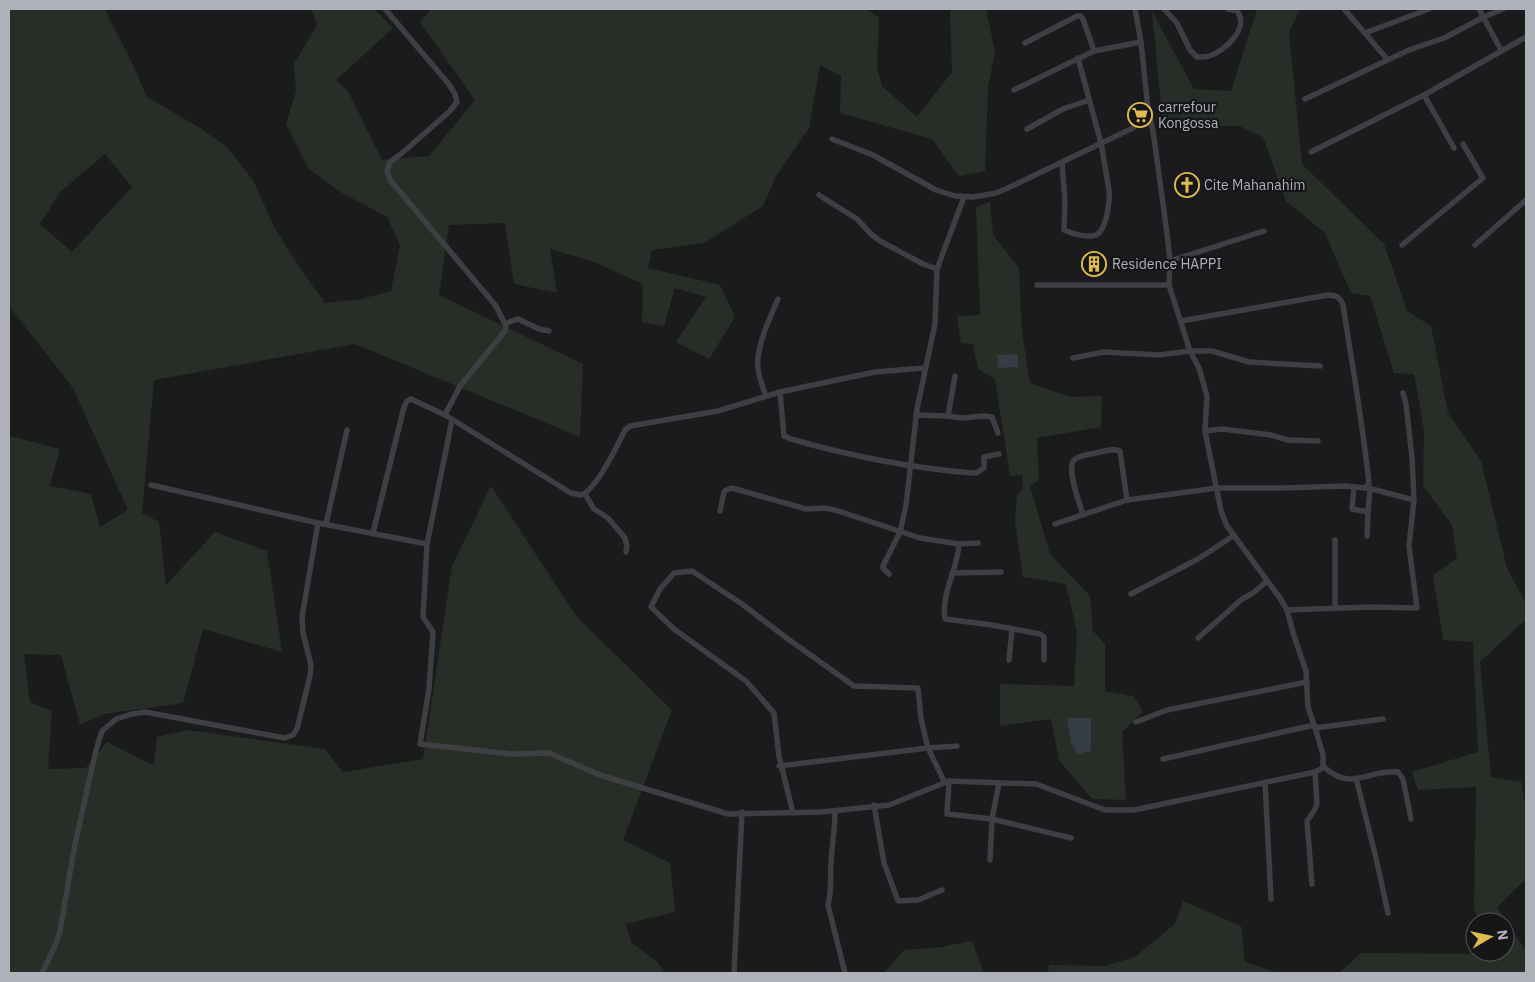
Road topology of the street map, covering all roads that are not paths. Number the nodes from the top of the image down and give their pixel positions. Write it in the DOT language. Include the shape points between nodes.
graph roads {
  1 [pos="385,9"];
  2 [pos="1135,9"];
  3 [pos="1164,9"];
  4 [pos="1228,9"];
  5 [pos="1344,9"];
  6 [pos="1428,9"];
  7 [pos="1479,9"];
  8 [pos="1503,9"];
  9 [pos="1484,17"];
  10 [pos="1365,33"];
  11 [pos="1526,36"];
  12 [pos="1025,42"];
  13 [pos="1141,42"];
  14 [pos="1502,50"];
  15 [pos="1094,51"];
  16 [pos="1078,58"];
  17 [pos="1388,60"];
  18 [pos="1014,90"];
  19 [pos="1424,95"];
  20 [pos="1305,99"];
  21 [pos="1090,100"];
  22 [pos="1148,109"];
  23 [pos="1027,128"];
  24 [pos="832,140"];
  25 [pos="1101,143"];
  26 [pos="1463,144"];
  27 [pos="1454,148"];
  28 [pos="1311,152"];
  29 [pos="1062,162"];
  30 [pos="819,195"];
  31 [pos="964,197"];
  32 [pos="1526,200"];
  33 [pos="1264,231"];
  34 [pos="1402,245"];
  35 [pos="1475,245"];
  36 [pos="1170,261"];
  37 [pos="938,269"];
  38 [pos="1037,285"];
  39 [pos="1169,285"];
  40 [pos="778,299"];
  41 [pos="1181,321"];
  42 [pos="506,322"];
  43 [pos="549,331"];
  44 [pos="1190,351"];
  45 [pos="1073,358"];
  46 [pos="1320,366"];
  47 [pos="924,368"];
  48 [pos="955,376"];
  49 [pos="780,392"];
  50 [pos="1403,393"];
  51 [pos="766,396"];
  52 [pos="446,415"];
  53 [pos="916,415"];
  54 [pos="948,416"];
  55 [pos="452,420"];
  56 [pos="348,430"];
  57 [pos="1205,431"];
  58 [pos="998,433"];
  59 [pos="1318,441"];
  60 [pos="998,454"];
  61 [pos="911,466"];
  62 [pos="151,485"];
  63 [pos="1354,487"];
  64 [pos="1217,488"];
  65 [pos="1368,488"];
  66 [pos="585,494"];
  67 [pos="1127,500"];
  68 [pos="1414,500"];
  69 [pos="720,511"];
  70 [pos="1368,512"];
  71 [pos="1083,515"];
  72 [pos="318,523"];
  73 [pos="326,524"];
  74 [pos="1055,524"];
  75 [pos="900,532"];
  76 [pos="373,533"];
  77 [pos="1233,536"];
  78 [pos="1367,536"];
  79 [pos="1335,540"];
  80 [pos="978,543"];
  81 [pos="427,544"];
  82 [pos="960,544"];
  83 [pos="626,552"];
  84 [pos="952,572"];
  85 [pos="1001,572"];
  86 [pos="889,574"];
  87 [pos="1267,581"];
  88 [pos="1131,594"];
  89 [pos="1335,608"];
  90 [pos="1287,610"];
  91 [pos="1012,629"];
  92 [pos="1198,638"];
  93 [pos="1009,660"];
  94 [pos="1044,660"];
  95 [pos="1307,682"];
  96 [pos="1383,719"];
  97 [pos="1136,722"];
  98 [pos="1314,726"];
  99 [pos="958,746"];
  100 [pos="928,748"];
  101 [pos="1163,759"];
  102 [pos="780,766"];
  103 [pos="1323,766"];
  104 [pos="1315,772"];
  105 [pos="1356,778"];
  106 [pos="946,780"];
  107 [pos="1266,782"];
  108 [pos="999,783"];
  109 [pos="875,806"];
  110 [pos="835,811"];
  111 [pos="742,813"];
  112 [pos="793,813"];
  113 [pos="992,819"];
  114 [pos="1411,819"];
  115 [pos="1071,838"];
  116 [pos="990,860"];
  117 [pos="1312,884"];
  118 [pos="942,890"];
  119 [pos="1271,899"];
  120 [pos="1388,913"];
  121 [pos="42,973"];
  122 [pos="734,973"];
  123 [pos="845,973"];
  1 -- 42 [label="street" via="448,83 457,102 390,162 387,172"];
  2 -- 13 [label="street"];
  3 -- 4 [label="street" via="1177,23 1197,57 1221,50 1234,38 1241,19 1237,11"];
  5 -- 10 [label="street"];
  6 -- 10 [label="street"];
  7 -- 9 [label="street"];
  8 -- 9 [label="street"];
  9 -- 14 [label="street"];
  9 -- 17 [label="street" via="1444,38"];
  10 -- 17 [label="street"];
  11 -- 14 [label="street"];
  12 -- 15 [label="street" via="1081,16"];
  13 -- 15 [label="street"];
  13 -- 22 [label="street"];
  14 -- 19 [label="street"];
  15 -- 16 [label="street"];
  16 -- 18 [label="street"];
  16 -- 21 [label="street"];
  17 -- 20 [label="street"];
  19 -- 27 [label="street"];
  19 -- 28 [label="street"];
  21 -- 23 [label="street" via="1063,108"];
  21 -- 25 [label="street"];
  22 -- 25 [label="street" via="1133,128"];
  22 -- 36 [label="street"];
  24 -- 31 [label="street" via="873,154 936,190"];
  25 -- 29 [label="street"];
  25 -- 29 [label="street" via="1110,198 1103,227 1096,235 1064,230"];
  26 -- 34 [label="street" via="1483,178"];
  29 -- 31 [label="street" via="996,193"];
  30 -- 37 [label="street" via="857,219 880,241"];
  31 -- 37 [label="street"];
  32 -- 35 [label="street"];
  33 -- 36 [label="street"];
  36 -- 39 [label="street"];
  37 -- 47 [label="street" via="935,324"];
  38 -- 39 [label="street"];
  39 -- 41 [label="street"];
  40 -- 51 [label="street" via="757,359"];
  41 -- 44 [label="street"];
  41 -- 65 [label="street" via="1328,295 1340,298"];
  42 -- 43 [label="street" via="518,318"];
  42 -- 52 [label="street" via="505,331 460,386"];
  44 -- 45 [label="street" via="1159,355 1104,352"];
  44 -- 46 [label="street" via="1212,351 1249,362"];
  44 -- 57 [label="street" via="1207,396"];
  47 -- 49 [label="street" via="875,372"];
  47 -- 53 [label="street"];
  48 -- 54 [label="street"];
  49 -- 51 [label="street"];
  49 -- 61 [label="street" via="784,436 870,459"];
  50 -- 68 [label="street"];
  51 -- 66 [label="street" via="718,411 627,427 607,465"];
  52 -- 55 [label="street"];
  52 -- 76 [label="street" via="410,399 407,401"];
  53 -- 54 [label="street"];
  53 -- 61 [label="street"];
  54 -- 58 [label="street" via="992,417"];
  55 -- 66 [label="street" via="571,493"];
  55 -- 81 [label="street"];
  56 -- 73 [label="street"];
  57 -- 59 [label="street" via="1222,429 1288,440"];
  57 -- 64 [label="street"];
  60 -- 61 [label="street" via="984,457 984,468 972,473"];
  61 -- 75 [label="street"];
  62 -- 72 [label="street"];
  63 -- 64 [label="street"];
  63 -- 65 [label="street"];
  63 -- 70 [label="street" via="1352,509"];
  64 -- 67 [label="street"];
  64 -- 77 [label="street" via="1223,518"];
  65 -- 68 [label="street"];
  65 -- 70 [label="street"];
  66 -- 83 [label="street" via="594,510 608,518 625,538"];
  67 -- 71 [label="street"];
  67 -- 71 [label="street" via="1120,451 1082,456 1074,460 1072,470"];
  68 -- 89 [label="street" via="1410,546 1417,608"];
  69 -- 75 [label="street" via="724,492 732,488 806,509 836,510"];
  70 -- 78 [label="street"];
  71 -- 74 [label="street"];
  72 -- 73 [label="street"];
  72 -- 121 [label="street" via="302,617 311,664 298,729 293,736 285,738 145,712 116,720 102,731 75,844 60,931"];
  73 -- 76 [label="street"];
  75 -- 82 [label="street"];
  75 -- 86 [label="street" via="884,562 883,568"];
  76 -- 81 [label="street"];
  77 -- 87 [label="street"];
  77 -- 88 [label="street" via="1198,559"];
  79 -- 89 [label="street"];
  80 -- 82 [label="street"];
  81 -- 111 [label="street" via="423,617 433,632 429,690 420,744 511,754 549,753 610,778 728,814"];
  82 -- 84 [label="street"];
  84 -- 85 [label="street"];
  84 -- 91 [label="street" via="945,601 945,619"];
  87 -- 90 [label="street"];
  87 -- 92 [label="street"];
  89 -- 90 [label="street"];
  90 -- 95 [label="street"];
  91 -- 93 [label="street"];
  91 -- 94 [label="street" via="1042,635"];
  95 -- 97 [label="street" via="1167,710"];
  95 -- 98 [label="street" via="1308,707"];
  96 -- 98 [label="street"];
  98 -- 101 [label="street"];
  98 -- 103 [label="street"];
  99 -- 100 [label="street"];
  100 -- 102 [label="street"];
  100 -- 102 [label="street" via="918,688 854,686 692,571 674,573 650,607 674,629 746,681 774,713"];
  100 -- 106 [label="street"];
  102 -- 112 [label="street"];
  103 -- 104 [label="street"];
  103 -- 105 [label="street" via="1342,779"];
  104 -- 107 [label="street"];
  104 -- 117 [label="street" via="1317,804 1307,821"];
  105 -- 114 [label="street" via="1398,772 1403,779"];
  105 -- 120 [label="street"];
  106 -- 108 [label="street"];
  106 -- 109 [label="street" via="889,805"];
  106 -- 113 [label="street" via="947,814"];
  107 -- 108 [label="street" via="1134,810 1104,810 1036,784"];
  107 -- 119 [label="street"];
  108 -- 113 [label="street"];
  109 -- 110 [label="street"];
  109 -- 118 [label="street" via="884,863 898,901 918,900"];
  110 -- 112 [label="street"];
  110 -- 123 [label="street" via="828,905"];
  111 -- 112 [label="street"];
  111 -- 122 [label="street"];
  113 -- 115 [label="street"];
  113 -- 116 [label="street"];
}
